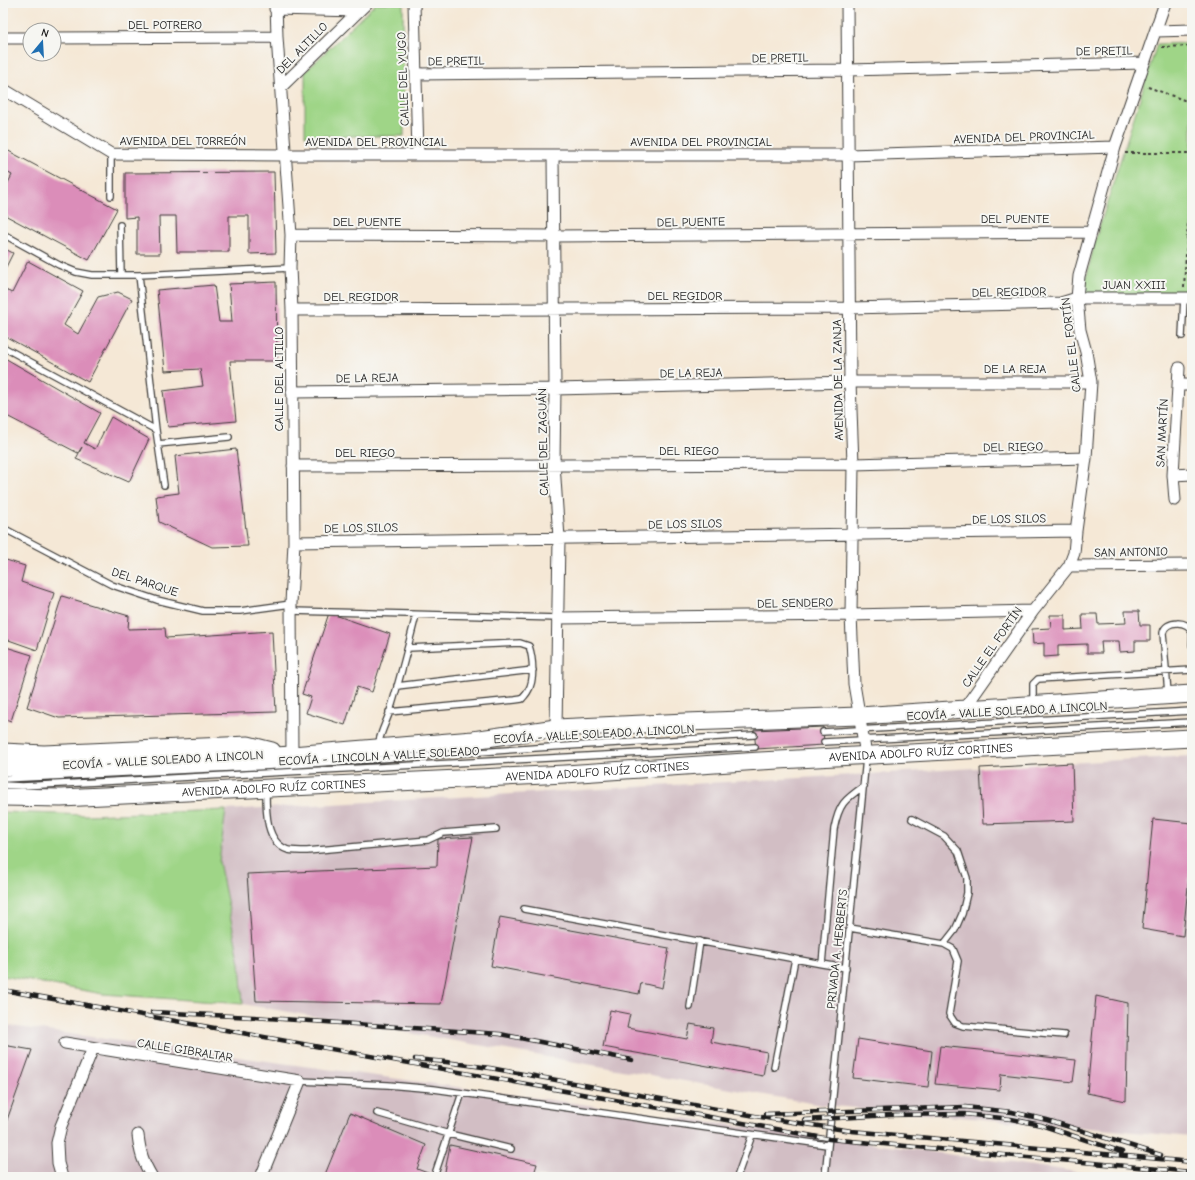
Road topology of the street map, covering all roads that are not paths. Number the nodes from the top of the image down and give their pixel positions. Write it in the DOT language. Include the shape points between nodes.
graph roads {
  1 [pos="367,3"];
  2 [pos="414,3"];
  3 [pos="847,3"];
  4 [pos="1165,3"];
  5 [pos="276,6"];
  6 [pos="358,11"];
  7 [pos="1192,30"];
  8 [pos="1156,31"];
  9 [pos="277,37"];
  10 [pos="3,38"];
  11 [pos="22,38"];
  12 [pos="62,38"];
  13 [pos="1144,63"];
  14 [pos="848,70"];
  15 [pos="416,74"];
  16 [pos="281,87"];
  17 [pos="3,89"];
  18 [pos="1114,150"];
  19 [pos="111,154"];
  20 [pos="418,154"];
  21 [pos="286,155"];
  22 [pos="553,155"];
  23 [pos="848,156"];
  24 [pos="111,196"];
  25 [pos="120,225"];
  26 [pos="1091,232"];
  27 [pos="849,233"];
  28 [pos="3,234"];
  29 [pos="291,235"];
  30 [pos="554,236"];
  31 [pos="290,268"];
  32 [pos="121,275"];
  33 [pos="139,275"];
  34 [pos="1077,298"];
  35 [pos="1188,298"];
  36 [pos="850,308"];
  37 [pos="292,310"];
  38 [pos="554,310"];
  39 [pos="1182,336"];
  40 [pos="3,347"];
  41 [pos="1179,368"];
  42 [pos="850,382"];
  43 [pos="1091,382"];
  44 [pos="1178,385"];
  45 [pos="1192,385"];
  46 [pos="555,389"];
  47 [pos="292,392"];
  48 [pos="156,430"];
  49 [pos="229,437"];
  50 [pos="158,444"];
  51 [pos="1086,458"];
  52 [pos="554,464"];
  53 [pos="853,464"];
  54 [pos="293,466"];
  55 [pos="1192,474"];
  56 [pos="1173,475"];
  57 [pos="164,484"];
  58 [pos="1175,500"];
  59 [pos="3,528"];
  60 [pos="1076,531"];
  61 [pos="852,534"];
  62 [pos="559,538"];
  63 [pos="294,542"];
  64 [pos="1192,565"];
  65 [pos="1069,566"];
  66 [pos="291,607"];
  67 [pos="1033,611"];
  68 [pos="416,615"];
  69 [pos="851,615"];
  70 [pos="558,618"];
  71 [pos="1192,645"];
  72 [pos="408,648"];
  73 [pos="532,670"];
  74 [pos="1167,670"];
  75 [pos="1192,670"];
  76 [pos="397,686"];
  77 [pos="1192,694"];
  78 [pos="1168,696"];
  79 [pos="1034,704"];
  80 [pos="964,709"];
  81 [pos="1192,711"];
  82 [pos="389,712"];
  83 [pos="1192,722"];
  84 [pos="556,728"];
  85 [pos="823,732"];
  86 [pos="754,735"];
  87 [pos="863,735"];
  88 [pos="1192,738"];
  89 [pos="824,742"];
  90 [pos="755,747"];
  91 [pos="377,748"];
  92 [pos="3,752"];
  93 [pos="288,755"];
  94 [pos="3,767"];
  95 [pos="3,779"];
  96 [pos="3,785"];
  97 [pos="864,786"];
  98 [pos="266,789"];
  99 [pos="3,797"];
  100 [pos="912,819"];
  101 [pos="496,829"];
  102 [pos="524,909"];
  103 [pos="850,928"];
  104 [pos="700,941"];
  105 [pos="944,944"];
  106 [pos="795,959"];
  107 [pos="822,964"];
  108 [pos="846,968"];
  109 [pos="690,1007"];
  110 [pos="1064,1035"];
  111 [pos="65,1044"];
  112 [pos="93,1048"];
  113 [pos="774,1067"];
  114 [pos="300,1081"];
  115 [pos="462,1093"];
  116 [pos="377,1113"];
  117 [pos="449,1134"];
  118 [pos="138,1135"];
  119 [pos="752,1135"];
  120 [pos="827,1145"];
  121 [pos="510,1149"];
  122 [pos="62,1177"];
  123 [pos="152,1177"];
  124 [pos="261,1177"];
  125 [pos="434,1177"];
  126 [pos="737,1177"];
  127 [pos="825,1177"];
  1 -- 6 [label="street, DEL ALTILLO"];
  2 -- 15 [label="street, CALLE DEL YUGO"];
  3 -- 14 [label="street, AVENIDA DE LA ZANJA"];
  4 -- 8 [label="street, CALLE EL FORTÍN"];
  5 -- 6 [label="street, DEL ALTILLO"];
  5 -- 9 [label="street, CALLE DEL ALTILLO"];
  6 -- 16 [label="street, DEL ALTILLO"];
  7 -- 8 [label="street"];
  8 -- 13 [label="street, CALLE EL FORTÍN"];
  9 -- 12 [label="street, DEL POTRERO"];
  9 -- 16 [label="street, CALLE DEL ALTILLO"];
  10 -- 11 [label="street"];
  13 -- 14 [label="street, DE PRETIL"];
  13 -- 18 [label="street, CALLE EL FORTÍN" via="1142,85"];
  14 -- 15 [label="street, DE PRETIL"];
  14 -- 23 [label="street, AVENIDA DE LA ZANJA"];
  15 -- 20 [label="street, CALLE DEL YUGO"];
  16 -- 21 [label="street, CALLE DEL ALTILLO"];
  17 -- 19 [label="street, AVENIDA DEL TORREÓN"];
  18 -- 23 [label="street, AVENIDA DEL PROVINCIAL"];
  18 -- 26 [label="street, CALLE EL FORTÍN"];
  19 -- 21 [label="street, AVENIDA DEL TORREÓN"];
  19 -- 24 [label="lane"];
  20 -- 21 [label="street, AVENIDA DEL PROVINCIAL"];
  20 -- 22 [label="street, AVENIDA DEL PROVINCIAL"];
  21 -- 29 [label="street, CALLE DEL ALTILLO"];
  22 -- 23 [label="street, AVENIDA DEL PROVINCIAL"];
  22 -- 30 [label="street, CALLE DEL ZAGUÁN"];
  23 -- 27 [label="street, AVENIDA DE LA ZANJA"];
  25 -- 32 [label="lane"];
  26 -- 27 [label="street, DEL PUENTE"];
  26 -- 34 [label="street, CALLE EL FORTÍN" via="1079,276"];
  27 -- 30 [label="street, DEL PUENTE"];
  27 -- 36 [label="street, AVENIDA DE LA ZANJA"];
  28 -- 32 [label="lane" via="76,272 92,276"];
  29 -- 30 [label="street, DEL PUENTE"];
  29 -- 31 [label="street, CALLE DEL ALTILLO"];
  30 -- 38 [label="street, CALLE DEL ZAGUÁN"];
  31 -- 33 [label="lane"];
  31 -- 37 [label="street, CALLE DEL ALTILLO"];
  32 -- 33 [label="lane"];
  33 -- 48 [label="lane"];
  34 -- 35 [label="street, JUAN XXIII"];
  34 -- 36 [label="street, DEL REGIDOR" via="1061,303"];
  34 -- 43 [label="street, CALLE EL FORTÍN" via="1080,330"];
  35 -- 39 [label="lane"];
  36 -- 38 [label="street, DEL REGIDOR"];
  36 -- 42 [label="street, AVENIDA DE LA ZANJA"];
  37 -- 38 [label="street, DEL REGIDOR"];
  37 -- 47 [label="street, CALLE DEL ALTILLO"];
  38 -- 46 [label="street, CALLE DEL ZAGUÁN"];
  40 -- 48 [label="lane"];
  41 -- 44 [label="street, SAN MARTÍN"];
  42 -- 43 [label="street, DE LA REJA"];
  42 -- 46 [label="street, DE LA REJA"];
  42 -- 53 [label="street, AVENIDA DE LA ZANJA"];
  43 -- 51 [label="street, CALLE EL FORTÍN"];
  44 -- 45 [label="street"];
  44 -- 56 [label="street, SAN MARTÍN"];
  46 -- 47 [label="street, DE LA REJA"];
  46 -- 52 [label="street, CALLE DEL ZAGUÁN"];
  47 -- 54 [label="street, CALLE DEL ALTILLO"];
  48 -- 50 [label="lane"];
  49 -- 50 [label="lane"];
  50 -- 57 [label="lane"];
  51 -- 53 [label="street, DEL RIEGO"];
  51 -- 60 [label="street, CALLE EL FORTÍN"];
  52 -- 53 [label="street, DEL RIEGO"];
  52 -- 54 [label="street, DEL RIEGO"];
  52 -- 62 [label="street, CALLE DEL ZAGUÁN"];
  53 -- 61 [label="street, AVENIDA DE LA ZANJA"];
  54 -- 63 [label="street, CALLE DEL ALTILLO"];
  55 -- 56 [label="street"];
  56 -- 58 [label="street, SAN MARTÍN"];
  59 -- 66 [label="lane, DEL PARQUE" via="112,585 157,600 203,611"];
  60 -- 61 [label="street, DE LOS SILOS"];
  60 -- 65 [label="street, CALLE EL FORTÍN" via="1074,553"];
  61 -- 62 [label="street, DE LOS SILOS"];
  61 -- 69 [label="street, AVENIDA DE LA ZANJA"];
  62 -- 63 [label="street, DE LOS SILOS"];
  62 -- 70 [label="street, CALLE DEL ZAGUÁN"];
  63 -- 66 [label="street, CALLE DEL ALTILLO"];
  64 -- 65 [label="street, SAN ANTONIO"];
  65 -- 67 [label="street, CALLE EL FORTÍN"];
  66 -- 68 [label="lane, DEL PARQUE"];
  66 -- 93 [label="street, CALLE DEL ALTILLO"];
  67 -- 69 [label="street, DEL SENDERO"];
  67 -- 80 [label="street, CALLE EL FORTÍN"];
  68 -- 70 [label="lane, DEL PARQUE"];
  68 -- 72 [label="lane"];
  69 -- 70 [label="street, DEL SENDERO"];
  69 -- 87 [label="street, AVENIDA DE LA ZANJA" via="854,684"];
  70 -- 84 [label="street, CALLE DEL ZAGUÁN"];
  71 -- 74 [label="lane" via="1192,631 1188,626 1183,624 1165,627 1163,633"];
  72 -- 73 [label="lane" via="520,643 529,646"];
  72 -- 76 [label="lane"];
  73 -- 76 [label="lane"];
  73 -- 82 [label="lane" via="529,690 522,699"];
  74 -- 75 [label="lane"];
  74 -- 78 [label="lane"];
  74 -- 79 [label="lane" via="1038,679 1033,684"];
  76 -- 82 [label="lane"];
  77 -- 78 [label="main road, AVENIDA ADOLFO RUÍZ CORTINES"];
  78 -- 79 [label="main road, AVENIDA ADOLFO RUÍZ CORTINES"];
  79 -- 80 [label="main road, AVENIDA ADOLFO RUÍZ CORTINES"];
  80 -- 87 [label="main road, AVENIDA ADOLFO RUÍZ CORTINES"];
  81 -- 87 [label="lane, ECOVÍA - VALLE SOLEADO A LINCOLN"];
  82 -- 91 [label="lane"];
  83 -- 87 [label="lane"];
  84 -- 87 [label="main road, AVENIDA ADOLFO RUÍZ CORTINES" via="686,722"];
  84 -- 91 [label="main road, AVENIDA ADOLFO RUÍZ CORTINES" via="473,740"];
  85 -- 87 [label="lane, ECOVÍA - VALLE SOLEADO A LINCOLN"];
  86 -- 95 [label="lane, ECOVÍA - VALLE SOLEADO A LINCOLN" via="293,765"];
  87 -- 88 [label="main road, AVENIDA ADOLFO RUÍZ CORTINES"];
  87 -- 89 [label="lane"];
  87 -- 97 [label="lane, PRIVADA A. HERBERTS"];
  87 -- 98 [label="main road, AVENIDA ADOLFO RUÍZ CORTINES" via="565,774"];
  90 -- 96 [label="lane, ECOVÍA - LINCOLN A VALLE SOLEADO" via="30,786"];
  91 -- 93 [label="main road, AVENIDA ADOLFO RUÍZ CORTINES"];
  92 -- 93 [label="main road, AVENIDA ADOLFO RUÍZ CORTINES" via="44,754 248,745"];
  93 -- 94 [label="main road, AVENIDA ADOLFO RUÍZ CORTINES" via="44,769"];
  97 -- 103 [label="lane, PRIVADA A. HERBERTS"];
  97 -- 107 [label="lane" via="848,797 841,806 834,828"];
  98 -- 99 [label="main road, AVENIDA ADOLFO RUÍZ CORTINES" via="61,798"];
  98 -- 101 [label="lane" via="271,834 278,844 289,850 307,851 428,840 443,833"];
  100 -- 105 [label="lane" via="944,836 958,851 967,878 967,893 962,914 955,930"];
  102 -- 104 [label="lane"];
  103 -- 105 [label="lane"];
  103 -- 108 [label="lane, PRIVADA A. HERBERTS"];
  104 -- 106 [label="lane"];
  104 -- 109 [label="lane"];
  105 -- 110 [label="lane" via="953,949 958,961 949,1014 955,1023 963,1026"];
  106 -- 107 [label="lane"];
  106 -- 113 [label="lane"];
  107 -- 108 [label="lane"];
  108 -- 120 [label="lane, PRIVADA A. HERBERTS"];
  111 -- 112 [label="street, CALLE GIBRALTAR"];
  112 -- 114 [label="street, CALLE GIBRALTAR"];
  112 -- 122 [label="street" via="61,1126 57,1144"];
  114 -- 115 [label="lane" via="388,1085"];
  114 -- 124 [label="street"];
  115 -- 117 [label="lane"];
  115 -- 119 [label="lane"];
  116 -- 117 [label="lane"];
  117 -- 121 [label="lane"];
  117 -- 125 [label="lane"];
  118 -- 123 [label="street" via="141,1157"];
  119 -- 120 [label="lane"];
  119 -- 126 [label="lane"];
  120 -- 127 [label="lane, PRIVADA A. HERBERTS"];
}
